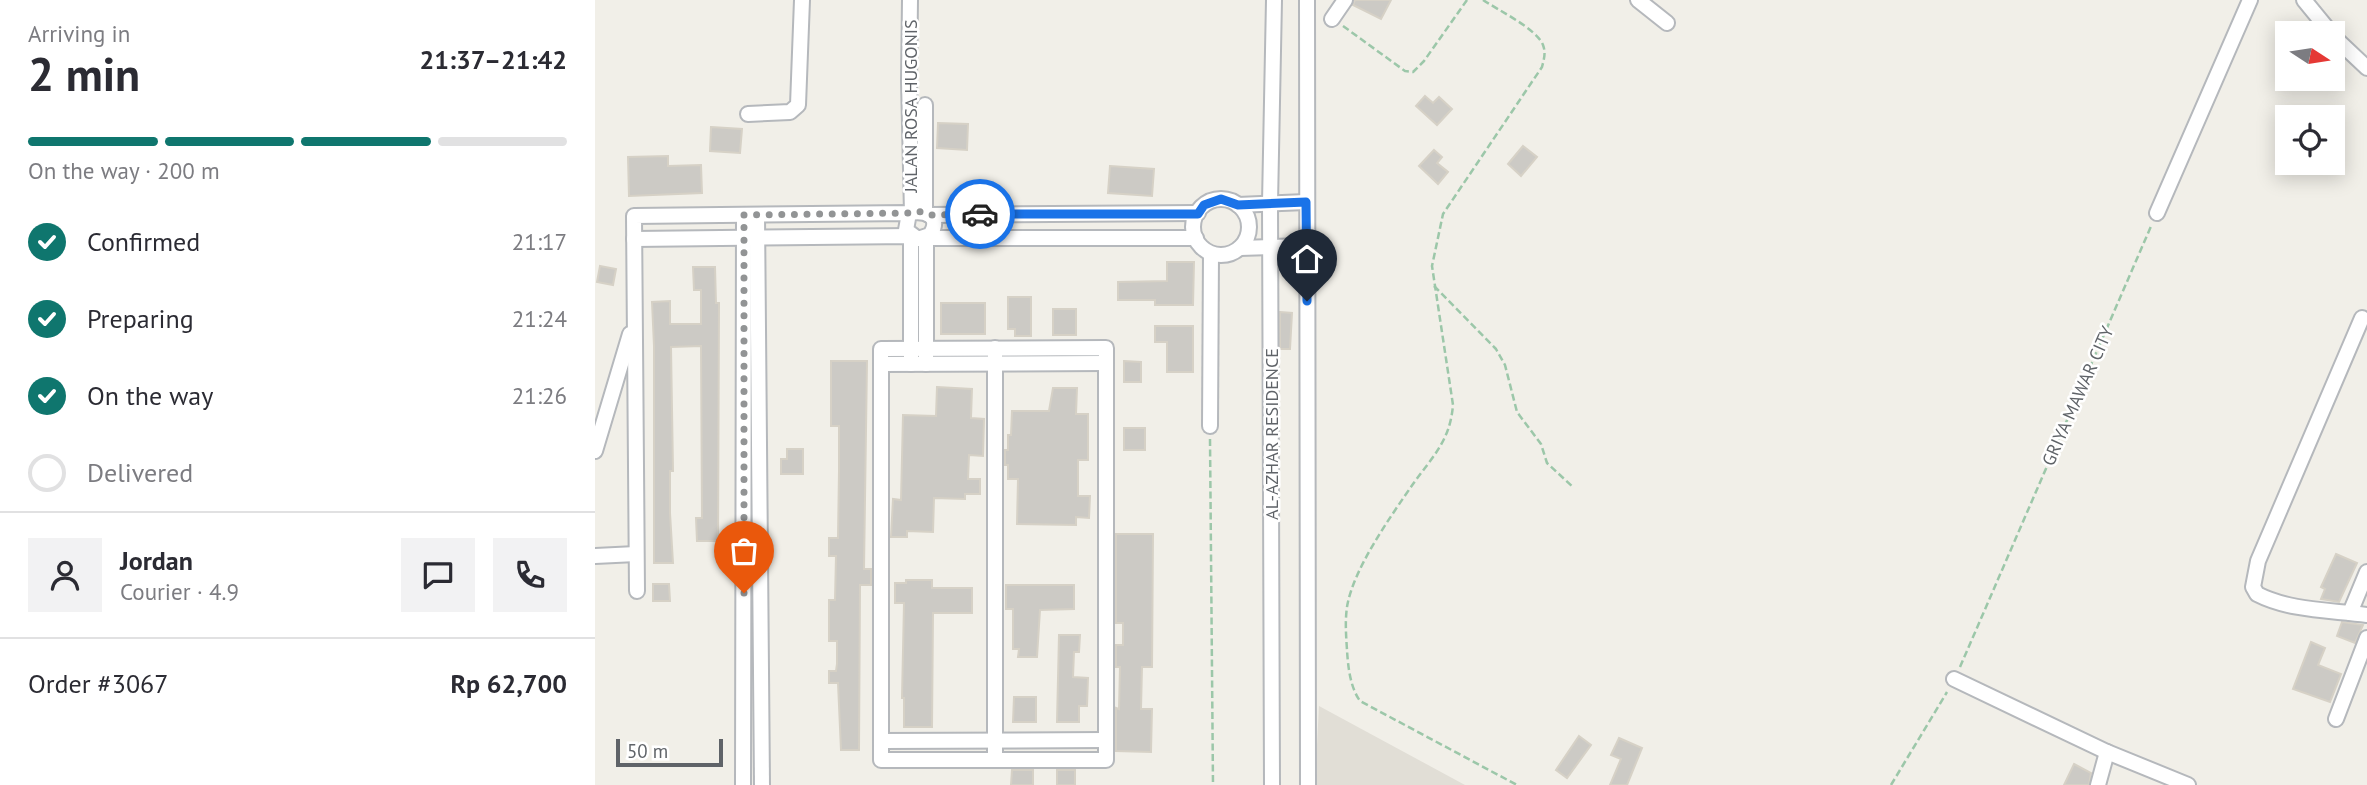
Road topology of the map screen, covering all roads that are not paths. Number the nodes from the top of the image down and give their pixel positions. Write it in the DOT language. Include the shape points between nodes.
graph roads {
  1 [pos="802,0"];
  2 [pos="910,0"];
  3 [pos="1274,0"];
  4 [pos="1307,0"];
  5 [pos="1345,0"];
  6 [pos="1638,0"];
  7 [pos="2250,0"];
  8 [pos="2304,0"];
  9 [pos="1332,19"];
  10 [pos="2321,21"];
  11 [pos="1667,23"];
  12 [pos="2345,47"];
  13 [pos="2367,68"];
  14 [pos="925,104"];
  15 [pos="748,114"];
  16 [pos="1306,202"];
  17 [pos="1270,203"];
  18 [pos="1238,205"];
  19 [pos="919,213"];
  20 [pos="1151,213"];
  21 [pos="2157,213"];
  22 [pos="1198,214"];
  23 [pos="751,215"];
  24 [pos="918,237"];
  25 [pos="751,238"];
  26 [pos="1150,238"];
  27 [pos="1196,238"];
  28 [pos="634,239"];
  29 [pos="1306,246"];
  30 [pos="1272,247"];
  31 [pos="1240,248"];
  32 [pos="1212,254"];
  33 [pos="2362,318"];
  34 [pos="635,319"];
  35 [pos="918,356"];
  36 [pos="995,356"];
  37 [pos="1210,426"];
  38 [pos="595,451"];
  39 [pos="636,554"];
  40 [pos="595,556"];
  41 [pos="2367,572"];
  42 [pos="637,591"];
  43 [pos="2350,613"];
  44 [pos="2367,615"];
  45 [pos="2367,638"];
  46 [pos="1954,679"];
  47 [pos="2336,719"];
  48 [pos="996,740"];
  49 [pos="1106,740"];
  50 [pos="881,741"];
  51 [pos="2107,752"];
  52 [pos="995,760"];
  53 [pos="743,785"];
  54 [pos="762,785"];
  55 [pos="1272,785"];
  56 [pos="1308,785"];
  57 [pos="2098,785"];
  58 [pos="2188,785"];
  1 -- 15 [label="street" via="798,105 790,112"];
  2 -- 19 [label="street, JALAN ROSA HUGONIS" via="909,81"];
  3 -- 17 [label="street, AL-AZHAR RESIDENCE"];
  4 -- 16 [label="street, AL-AZHAR RESIDENCE"];
  5 -- 9 [label="street"];
  6 -- 11 [label="street"];
  7 -- 21 [label="street"];
  8 -- 10 [label="street"];
  12 -- 13 [label="street"];
  14 -- 19 [label="street, JALAN ROSA HUGONIS"];
  16 -- 17 [label="street"];
  16 -- 29 [label="street, AL-AZHAR RESIDENCE"];
  17 -- 18 [label="street"];
  17 -- 30 [label="street, AL-AZHAR RESIDENCE"];
  18 -- 22 [label="street" via="1212,200"];
  18 -- 31 [label="street" via="1249,226"];
  19 -- 20 [label="street"];
  19 -- 23 [label="street"];
  19 -- 24 [label="street" via="906,222 906,230"];
  19 -- 24 [label="street" via="934,227"];
  20 -- 22 [label="street"];
  20 -- 26 [label="street"];
  22 -- 27 [label="street" via="1193,225"];
  23 -- 25 [label="street"];
  23 -- 28 [label="street" via="634,216"];
  24 -- 25 [label="street"];
  24 -- 26 [label="street"];
  24 -- 35 [label="street"];
  25 -- 28 [label="street"];
  25 -- 53 [label="street"];
  25 -- 54 [label="street"];
  26 -- 27 [label="street"];
  27 -- 32 [label="street"];
  28 -- 34 [label="street"];
  29 -- 30 [label="street"];
  29 -- 56 [label="street, AL-AZHAR RESIDENCE"];
  30 -- 31 [label="street"];
  30 -- 55 [label="street, AL-AZHAR RESIDENCE"];
  31 -- 32 [label="street" via="1226,255"];
  32 -- 37 [label="street"];
  33 -- 43 [label="street" via="2253,581 2257,594 2280,602"];
  34 -- 38 [label="street"];
  34 -- 39 [label="street"];
  35 -- 36 [label="street"];
  35 -- 50 [label="street" via="881,349"];
  36 -- 48 [label="street"];
  36 -- 49 [label="street" via="1106,348"];
  39 -- 40 [label="street"];
  39 -- 42 [label="street"];
  41 -- 43 [label="street"];
  43 -- 44 [label="street"];
  45 -- 47 [label="street"];
  46 -- 51 [label="street"];
  48 -- 49 [label="street"];
  48 -- 50 [label="street"];
  48 -- 52 [label="street"];
  49 -- 52 [label="street" via="1106,760"];
  50 -- 52 [label="street" via="881,760"];
  51 -- 57 [label="street"];
  51 -- 58 [label="street"];
}
